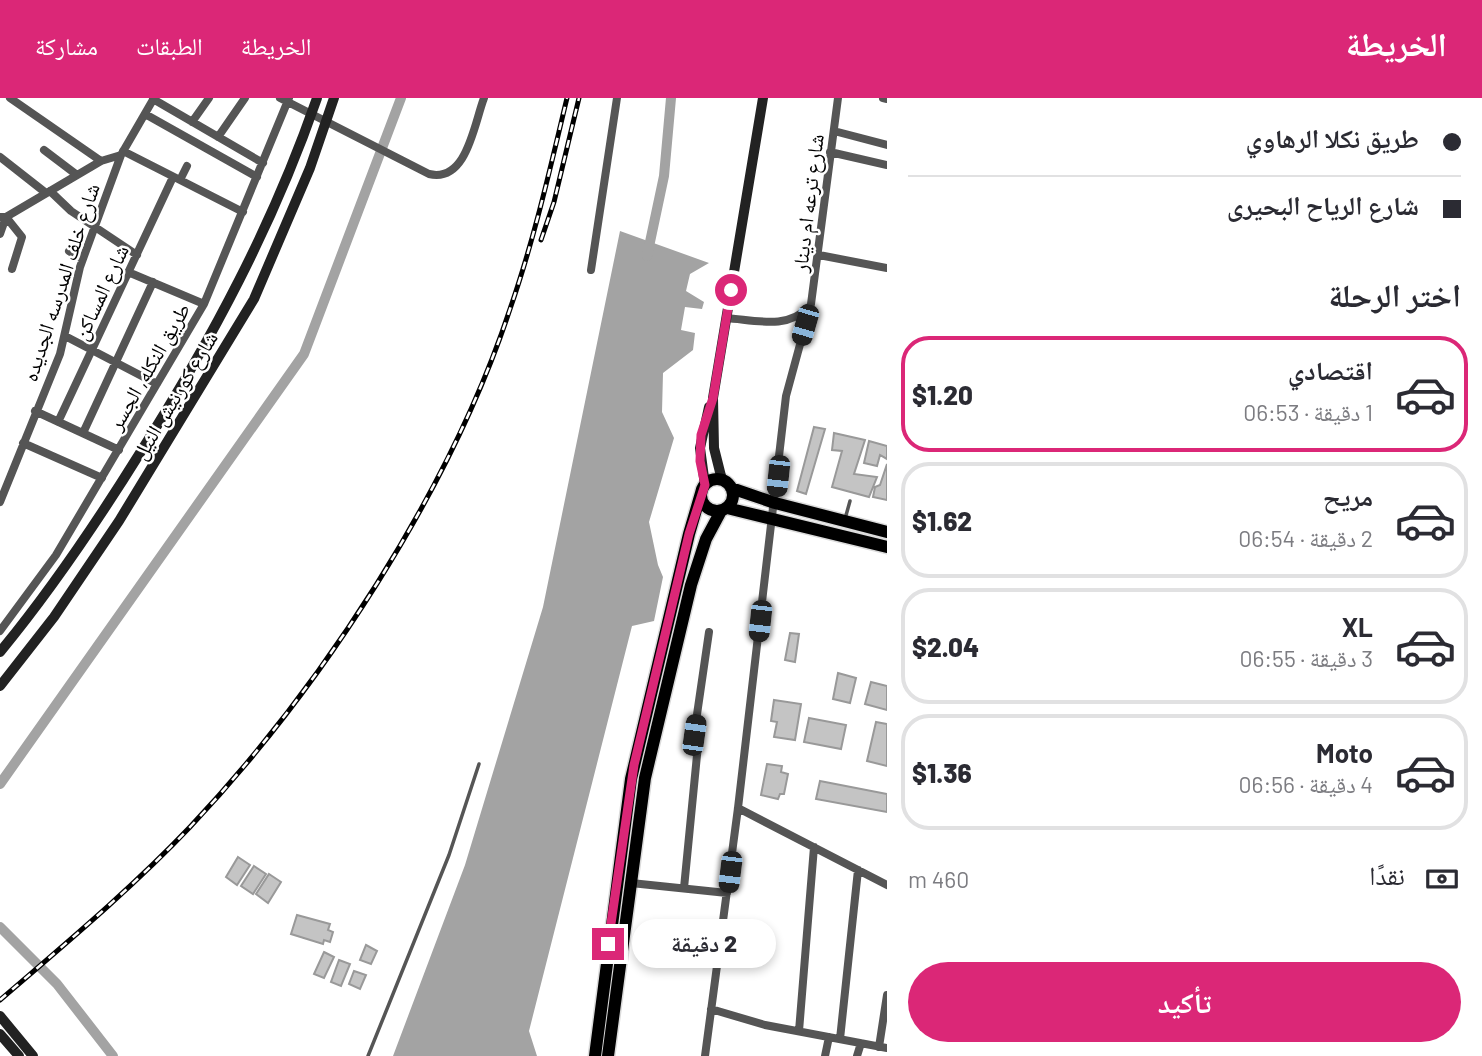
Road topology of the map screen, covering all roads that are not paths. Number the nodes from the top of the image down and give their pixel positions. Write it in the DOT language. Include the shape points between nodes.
graph roads {
  1 [pos="10,98"];
  2 [pos="209,98"];
  3 [pos="245,98"];
  4 [pos="317,98"];
  5 [pos="334,98"];
  6 [pos="484,98"];
  7 [pos="617,98"];
  8 [pos="763,98"];
  9 [pos="838,98"];
  10 [pos="153,99"];
  11 [pos="285,99"];
  12 [pos="145,114"];
  13 [pos="311,115"];
  14 [pos="192,122"];
  15 [pos="326,123"];
  16 [pos="834,131"];
  17 [pos="218,137"];
  18 [pos="887,145"];
  19 [pos="44,150"];
  20 [pos="830,152"];
  21 [pos="122,153"];
  22 [pos="0,157"];
  23 [pos="101,162"];
  24 [pos="263,163"];
  25 [pos="887,164"];
  26 [pos="187,166"];
  27 [pos="77,175"];
  28 [pos="257,177"];
  29 [pos="176,179"];
  30 [pos="48,192"];
  31 [pos="243,212"];
  32 [pos="3,217"];
  33 [pos="94,228"];
  34 [pos="0,234"];
  35 [pos="69,251"];
  36 [pos="819,254"];
  37 [pos="136,255"];
  38 [pos="82,258"];
  39 [pos="12,268"];
  40 [pos="887,268"];
  41 [pos="591,270"];
  42 [pos="128,272"];
  43 [pos="153,282"];
  44 [pos="204,304"];
  45 [pos="811,304"];
  46 [pos="726,318"];
  47 [pos="65,336"];
  48 [pos="92,350"];
  49 [pos="117,363"];
  50 [pos="157,384"];
  51 [pos="713,398"];
  52 [pos="35,411"];
  53 [pos="58,422"];
  54 [pos="83,433"];
  55 [pos="23,443"];
  56 [pos="118,450"];
  57 [pos="102,478"];
  58 [pos="727,484"];
  59 [pos="703,489"];
  60 [pos="1,498"];
  61 [pos="850,501"];
  62 [pos="775,503"];
  63 [pos="724,509"];
  64 [pos="772,519"];
  65 [pos="845,521"];
  66 [pos="887,532"];
  67 [pos="689,534"];
  68 [pos="706,539"];
  69 [pos="887,547"];
  70 [pos="0,631"];
  71 [pos="709,632"];
  72 [pos="0,652"];
  73 [pos="0,686"];
  74 [pos="479,764"];
  75 [pos="738,808"];
  76 [pos="814,847"];
  77 [pos="858,870"];
  78 [pos="631,883"];
  79 [pos="887,885"];
  80 [pos="684,888"];
  81 [pos="727,893"];
  82 [pos="887,995"];
  83 [pos="712,1009"];
  84 [pos="0,1016"];
  85 [pos="799,1031"];
  86 [pos="0,1034"];
  87 [pos="829,1037"];
  88 [pos="840,1039"];
  89 [pos="16,1042"];
  90 [pos="861,1043"];
  91 [pos="883,1047"];
  92 [pos="19,1056"];
  93 [pos="33,1056"];
  94 [pos="368,1056"];
  95 [pos="595,1056"];
  96 [pos="608,1056"];
  97 [pos="705,1056"];
  98 [pos="825,1056"];
  99 [pos="857,1056"];
  1 -- 23 [label="street"];
  2 -- 14 [label="street"];
  3 -- 17 [label="street"];
  4 -- 13 [label="main road, شارع كورنيش النيل"];
  5 -- 15 [label="main road, شارع كورنيش النيل"];
  6 -- 15 [label="street" via="462,159 440,176"];
  7 -- 41 [label="street"];
  8 -- 46 [label="main road"];
  9 -- 16 [label="street, شارع ترعه ام دينار"];
  10 -- 12 [label="street, شارع خلف المدرسه الجديده"];
  10 -- 14 [label="street"];
  11 -- 13 [label="street"];
  11 -- 24 [label="street, طريق النكله, الجسر"];
  12 -- 21 [label="street, شارع خلف المدرسه الجديده"];
  12 -- 28 [label="street"];
  13 -- 15 [label="street"];
  13 -- 72 [label="main road, شارع كورنيش النيل" via="251,261 222,316 76,553"];
  14 -- 17 [label="street"];
  15 -- 73 [label="main road, شارع كورنيش النيل" via="254,299 119,521"];
  16 -- 18 [label="street"];
  16 -- 20 [label="street, شارع ترعه ام دينار"];
  17 -- 24 [label="street"];
  19 -- 27 [label="street"];
  20 -- 25 [label="street"];
  20 -- 36 [label="street, شارع ترعه ام دينار"];
  21 -- 23 [label="street"];
  21 -- 29 [label="street"];
  21 -- 33 [label="street, شارع خلف المدرسه الجديده"];
  22 -- 30 [label="street"];
  23 -- 27 [label="street"];
  24 -- 28 [label="street, طريق النكله, الجسر"];
  26 -- 29 [label="street, شارع المساكن"];
  27 -- 30 [label="street"];
  28 -- 31 [label="street, طريق النكله, الجسر"];
  29 -- 31 [label="street"];
  29 -- 37 [label="street, شارع المساكن"];
  30 -- 32 [label="street"];
  30 -- 33 [label="street"];
  31 -- 44 [label="street, طريق النكله, الجسر"];
  32 -- 34 [label="street"];
  32 -- 39 [label="street" via="22,237"];
  33 -- 37 [label="street"];
  33 -- 38 [label="street, شارع خلف المدرسه الجديده"];
  35 -- 38 [label="street"];
  36 -- 40 [label="street"];
  36 -- 45 [label="street, شارع ترعه ام دينار"];
  37 -- 42 [label="street, شارع المساكن"];
  38 -- 47 [label="street, شارع خلف المدرسه الجديده"];
  42 -- 43 [label="street"];
  42 -- 48 [label="street, شارع المساكن"];
  43 -- 44 [label="street"];
  43 -- 49 [label="street"];
  44 -- 50 [label="street, طريق النكله, الجسر"];
  45 -- 46 [label="street" via="802,314 782,322"];
  45 -- 62 [label="street, شارع ترعه ام دينار" via="786,396"];
  46 -- 51 [label="main road"];
  47 -- 48 [label="street"];
  47 -- 52 [label="street, شارع خلف المدرسه الجديده"];
  48 -- 49 [label="street"];
  48 -- 53 [label="street, شارع المساكن"];
  49 -- 50 [label="street"];
  49 -- 54 [label="street"];
  50 -- 56 [label="street, طريق النكله, الجسر"];
  51 -- 58 [label="main road" via="714,448"];
  51 -- 59 [label="main road" via="700,448"];
  52 -- 53 [label="street"];
  52 -- 55 [label="street, شارع خلف المدرسه الجديده"];
  53 -- 54 [label="street"];
  54 -- 56 [label="street"];
  55 -- 57 [label="street"];
  55 -- 60 [label="street, شارع خلف المدرسه الجديده"];
  56 -- 57 [label="street, طريق النكله, الجسر"];
  57 -- 70 [label="street, طريق النكله, الجسر" via="57,555"];
  58 -- 59 [label="main road" via="713,480"];
  58 -- 62 [label="main road"];
  58 -- 63 [label="main road" via="733,498"];
  59 -- 63 [label="main road" via="704,505 715,511"];
  59 -- 67 [label="main road"];
  61 -- 65 [label="lane"];
  62 -- 64 [label="street, شارع ترعه ام دينار"];
  62 -- 65 [label="main road"];
  63 -- 64 [label="main road"];
  63 -- 68 [label="main road"];
  64 -- 69 [label="main road"];
  64 -- 75 [label="street, شارع ترعه ام دينار"];
  65 -- 66 [label="main road"];
  67 -- 68 [label="main road"];
  67 -- 95 [label="main road" via="631,779"];
  68 -- 78 [label="main road" via="651,754"];
  71 -- 80 [label="street" via="694,735 698,744"];
  74 -- 94 [label="lane" via="449,855"];
  75 -- 76 [label="street"];
  75 -- 81 [label="street, شارع ترعه ام دينار"];
  76 -- 77 [label="street"];
  76 -- 85 [label="street"];
  77 -- 79 [label="street"];
  77 -- 88 [label="street"];
  78 -- 80 [label="street"];
  78 -- 96 [label="main road"];
  80 -- 81 [label="street"];
  81 -- 83 [label="street, شارع ترعه ام دينار"];
  82 -- 91 [label="street"];
  83 -- 85 [label="street"];
  83 -- 97 [label="street, شارع ترعه ام دينار"];
  84 -- 89 [label="main road"];
  85 -- 87 [label="street"];
  86 -- 89 [label="main road"];
  87 -- 88 [label="street"];
  87 -- 98 [label="street"];
  88 -- 90 [label="street"];
  89 -- 92 [label="main road"];
  89 -- 93 [label="main road"];
  90 -- 91 [label="street"];
  90 -- 99 [label="street"];
}
